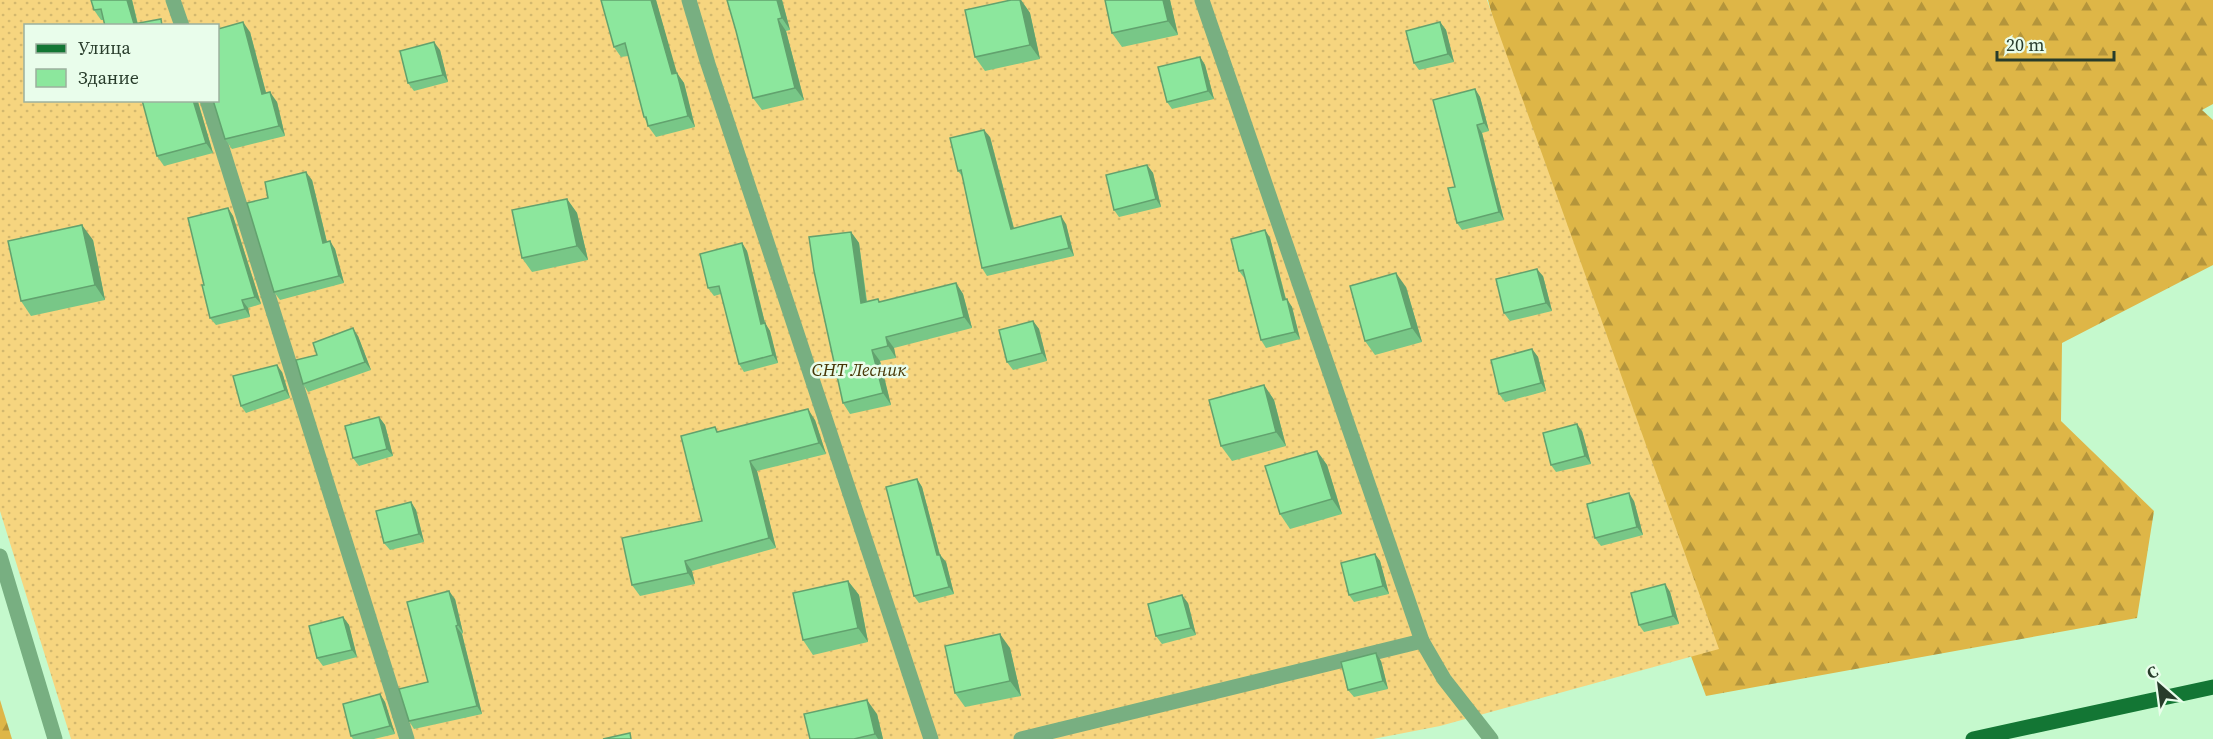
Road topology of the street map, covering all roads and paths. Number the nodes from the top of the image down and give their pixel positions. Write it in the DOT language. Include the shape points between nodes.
graph roads {
  1 [pos="173,0"];
  2 [pos="689,0"];
  3 [pos="1202,0"];
  4 [pos="181,24"];
  5 [pos="208,102"];
  6 [pos="0,556"];
  7 [pos="1422,641"];
  8 [pos="2213,687"];
  9 [pos="56,739"];
  10 [pos="407,739"];
  11 [pos="931,739"];
  12 [pos="1021,739"];
  13 [pos="1491,739"];
  14 [pos="1973,739"];
  1 -- 4 [label="street"];
  2 -- 11 [label="street"];
  3 -- 7 [label="street"];
  5 -- 10 [label="street"];
  6 -- 9 [label="street"];
  7 -- 12 [label="street"];
  7 -- 13 [label="street" via="1444,679"];
  8 -- 14 [label="main road"];
}
